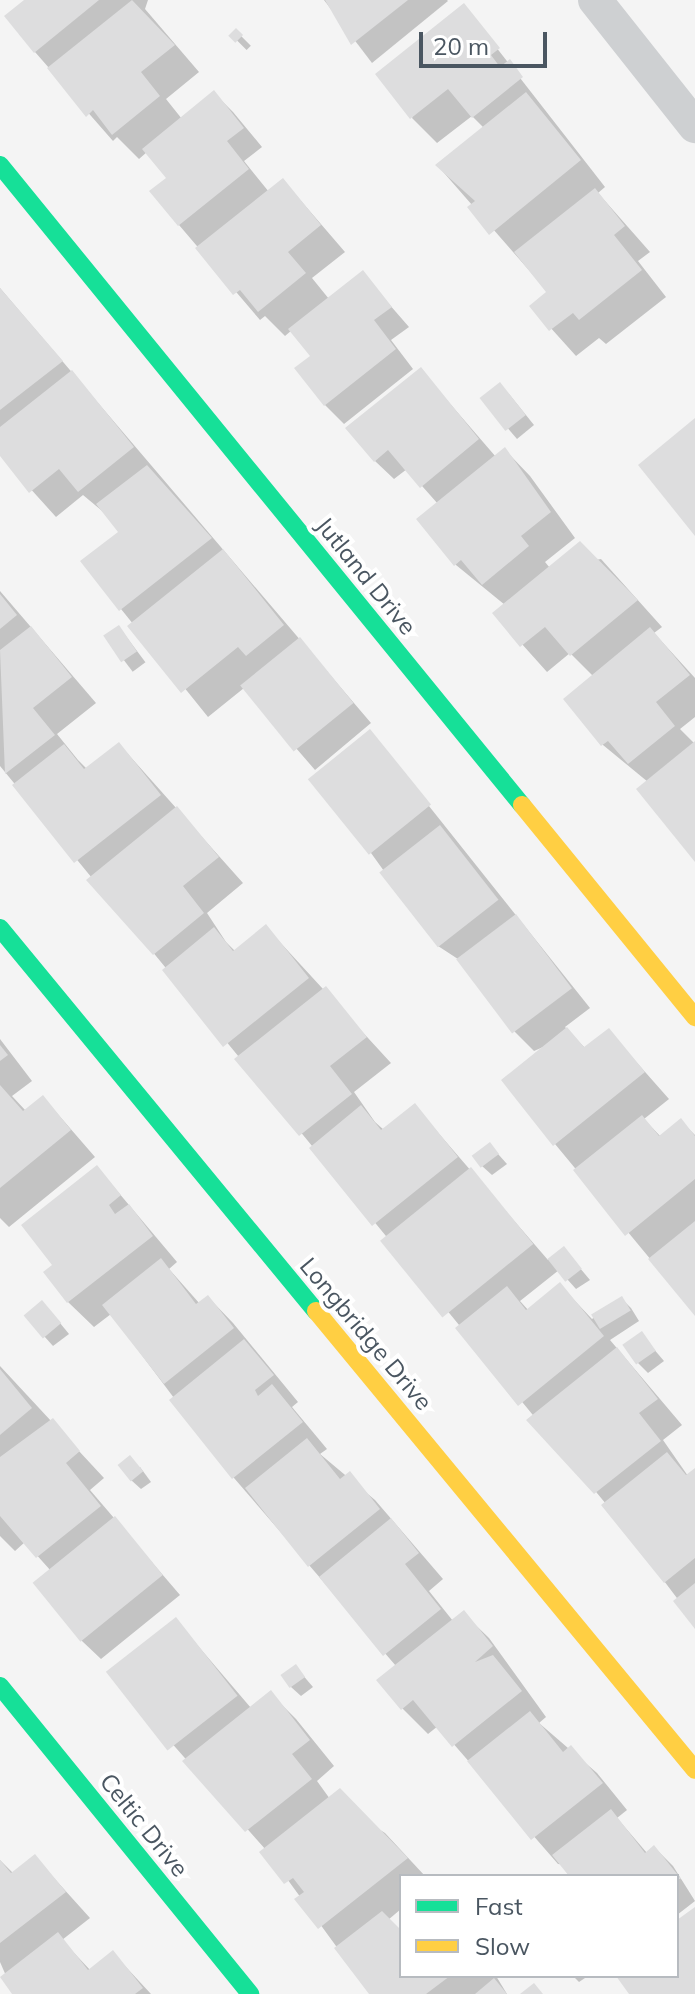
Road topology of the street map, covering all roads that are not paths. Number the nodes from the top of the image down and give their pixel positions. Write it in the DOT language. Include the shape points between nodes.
graph roads {
  1 [pos="595,0"];
  2 [pos="695,126"];
  3 [pos="0,165"];
  4 [pos="0,928"];
  5 [pos="695,1017"];
  6 [pos="0,1686"];
  7 [pos="695,1770"];
  8 [pos="250,1994"];
  1 -- 2 [label="street"];
  3 -- 5 [label="street, Jutland Drive"];
  4 -- 7 [label="street, Longbridge Drive"];
  6 -- 8 [label="street, Celtic Drive"];
}
